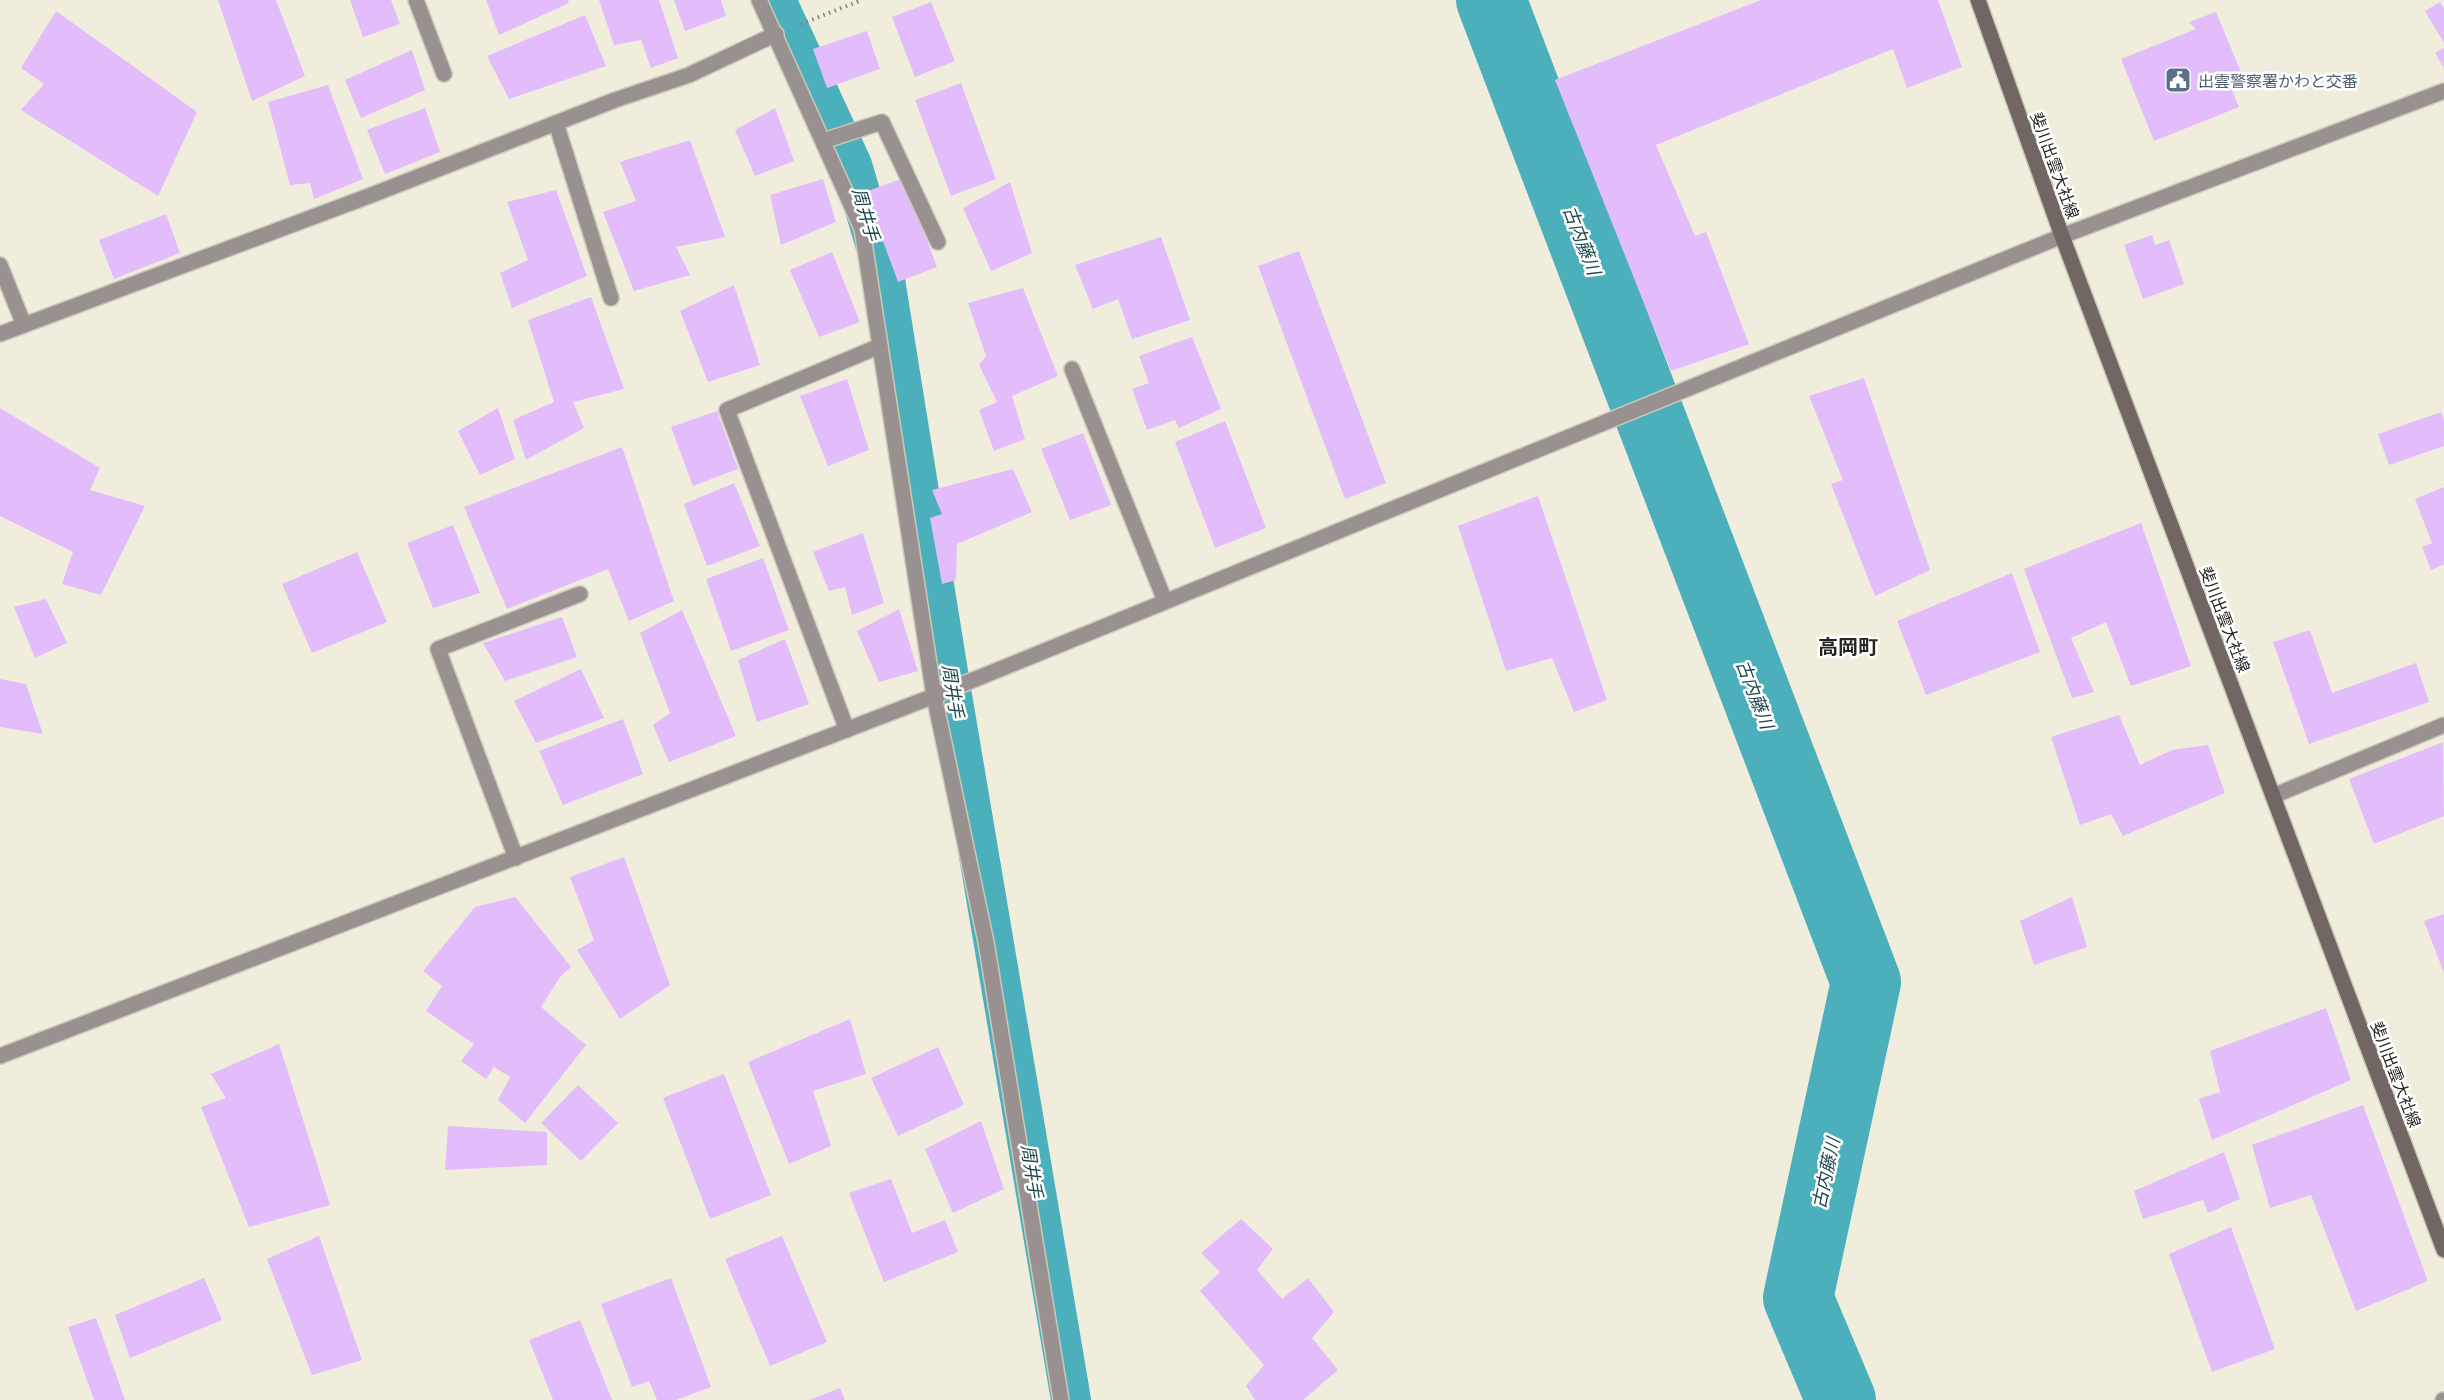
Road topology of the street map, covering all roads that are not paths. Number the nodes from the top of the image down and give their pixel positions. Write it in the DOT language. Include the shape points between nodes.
graph roads {
  1 [pos="416,0"];
  2 [pos="759,0"];
  3 [pos="1978,0"];
  4 [pos="776,34"];
  5 [pos="444,75"];
  6 [pos="2444,91"];
  7 [pos="556,123"];
  8 [pos="823,141"];
  9 [pos="2062,236"];
  10 [pos="938,242"];
  11 [pos="0,265"];
  12 [pos="611,298"];
  13 [pos="24,325"];
  14 [pos="0,334"];
  15 [pos="880,346"];
  16 [pos="1072,369"];
  17 [pos="580,594"];
  18 [pos="1165,601"];
  19 [pos="934,696"];
  20 [pos="2444,725"];
  21 [pos="847,730"];
  22 [pos="2273,796"];
  23 [pos="516,858"];
  24 [pos="0,1056"];
  25 [pos="2444,1250"];
  26 [pos="1061,1400"];
  1 -- 5 [label="street"];
  2 -- 4 [label="street"];
  3 -- 9 [label="main road, 斐川出雲大社線"];
  4 -- 7 [label="street" via="689,75"];
  4 -- 8 [label="street"];
  6 -- 9 [label="street"];
  7 -- 12 [label="street"];
  7 -- 13 [label="street"];
  8 -- 10 [label="street" via="882,122"];
  8 -- 15 [label="street" via="862,229"];
  9 -- 18 [label="street"];
  9 -- 22 [label="main road, 斐川出雲大社線"];
  11 -- 13 [label="street"];
  13 -- 14 [label="street"];
  15 -- 19 [label="street"];
  15 -- 21 [label="street" via="727,410"];
  16 -- 18 [label="street"];
  17 -- 23 [label="street" via="438,650"];
  18 -- 19 [label="street"];
  19 -- 21 [label="street"];
  19 -- 26 [label="street" via="986,942"];
  20 -- 22 [label="street"];
  21 -- 23 [label="street"];
  22 -- 25 [label="main road, 斐川出雲大社線"];
  23 -- 24 [label="street"];
}
